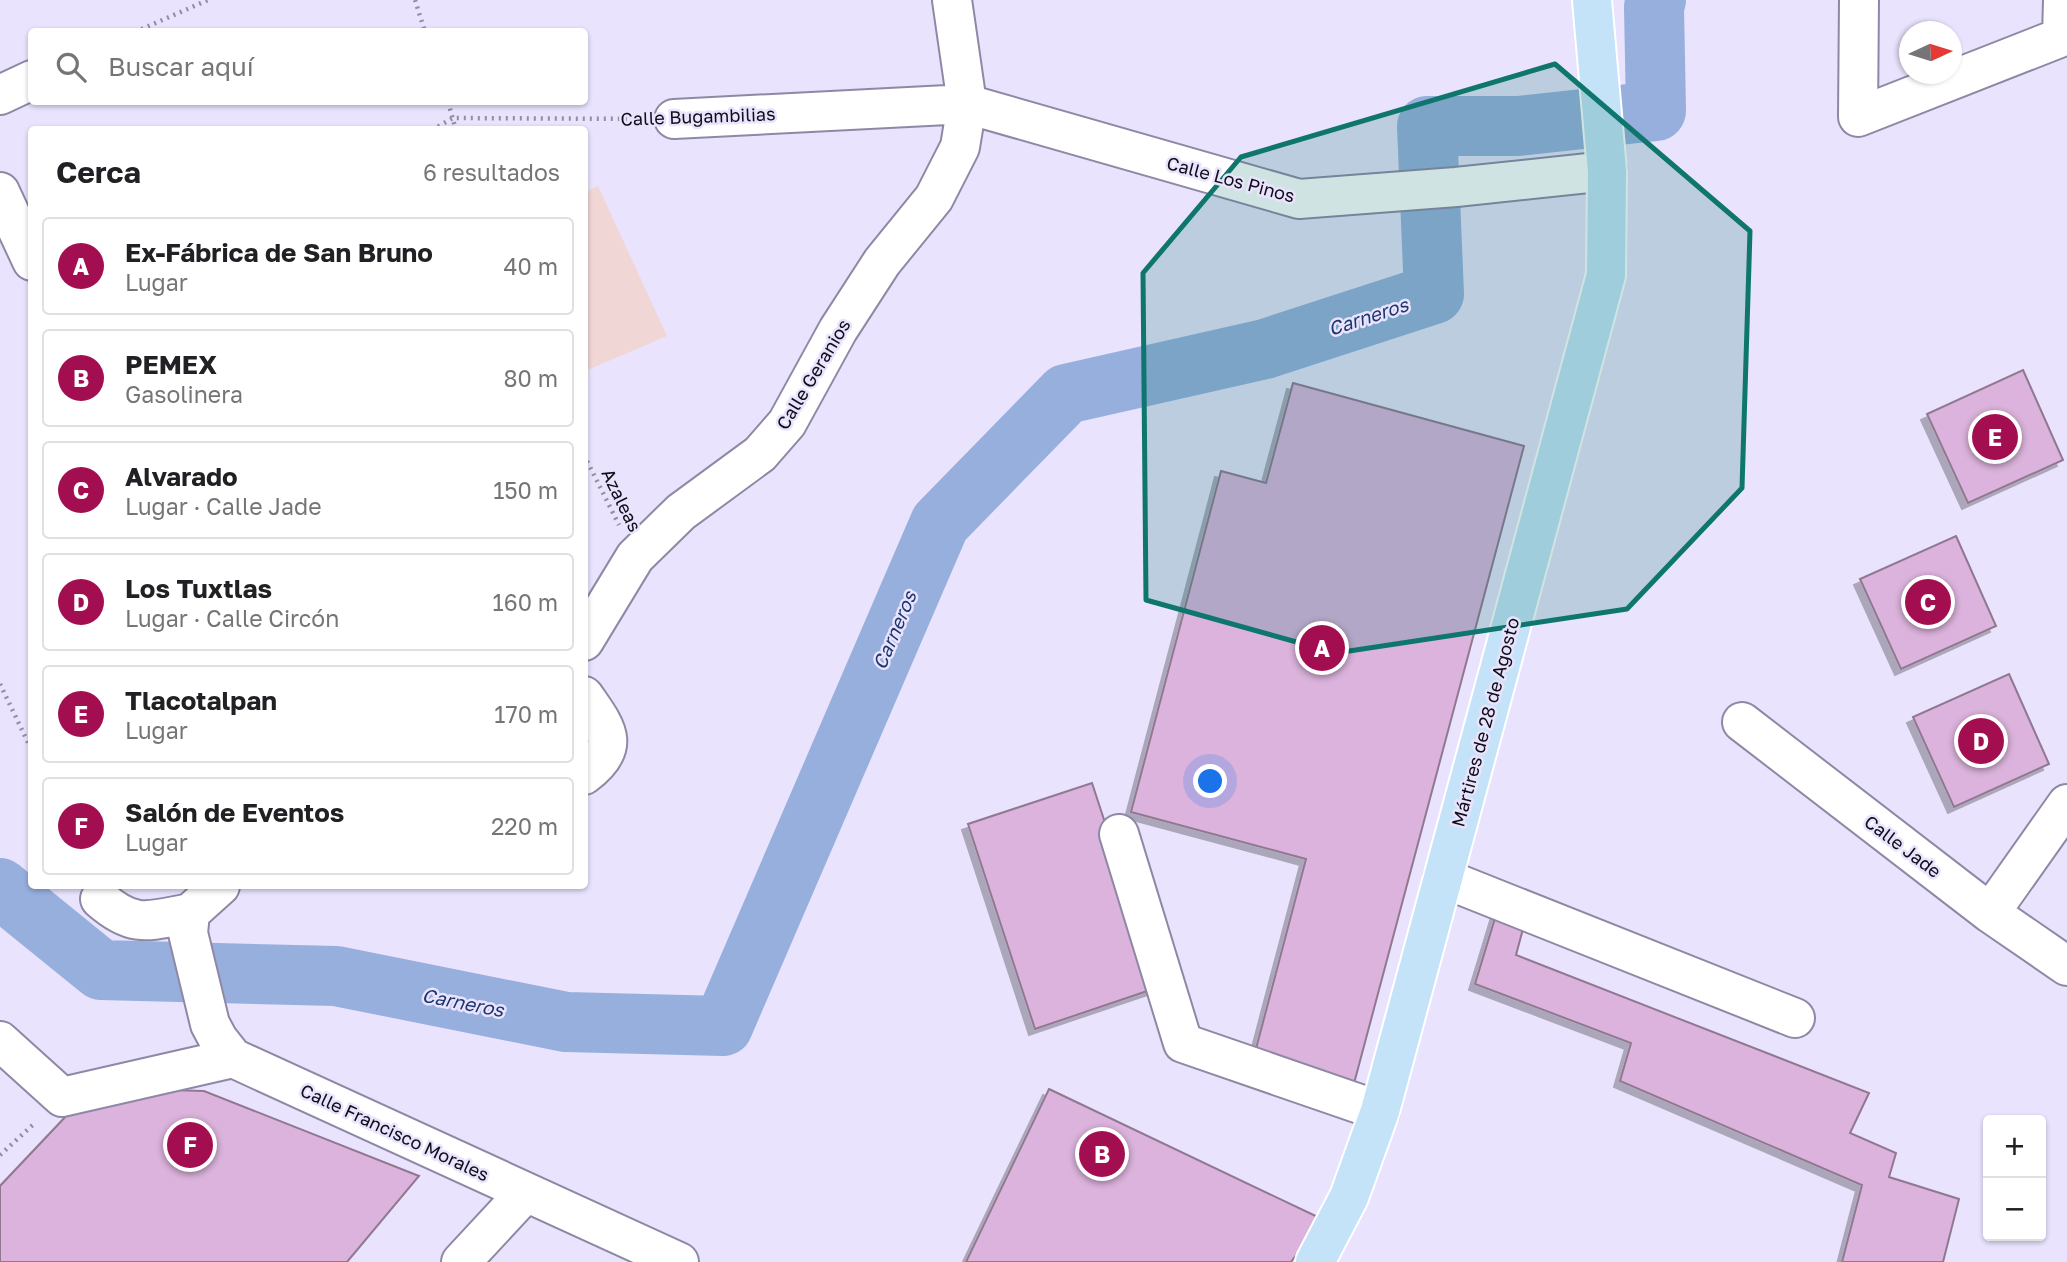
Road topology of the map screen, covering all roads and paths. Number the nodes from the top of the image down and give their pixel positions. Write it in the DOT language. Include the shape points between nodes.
graph roads {
  1 [pos="208,0"];
  2 [pos="415,0"];
  3 [pos="952,0"];
  4 [pos="1859,0"];
  5 [pos="2063,0"];
  6 [pos="1592,4"];
  7 [pos="144,28"];
  8 [pos="424,28"];
  9 [pos="2064,36"];
  10 [pos="28,82"];
  11 [pos="0,95"];
  12 [pos="967,104"];
  13 [pos="449,105"];
  14 [pos="453,118"];
  15 [pos="674,119"];
  16 [pos="439,126"];
  17 [pos="455,126"];
  18 [pos="1606,157"];
  19 [pos="0,192"];
  20 [pos="28,252"];
  21 [pos="588,463"];
  22 [pos="635,557"];
  23 [pos="588,634"];
  24 [pos="0,684"];
  25 [pos="588,702"];
  26 [pos="1742,722"];
  27 [pos="28,743"];
  28 [pos="588,772"];
  29 [pos="2067,804"];
  30 [pos="1119,834"];
  31 [pos="1443,878"];
  32 [pos="217,889"];
  33 [pos="100,899"];
  34 [pos="1990,913"];
  35 [pos="189,923"];
  36 [pos="2067,966"];
  37 [pos="1795,1018"];
  38 [pos="0,1041"];
  39 [pos="233,1058"];
  40 [pos="62,1097"];
  41 [pos="1380,1111"];
  42 [pos="0,1155"];
  43 [pos="526,1192"];
  44 [pos="461,1262"];
  45 [pos="679,1262"];
  46 [pos="1315,1262"];
  1 -- 7 [label="path"];
  2 -- 8 [label="path"];
  3 -- 12 [label="street"];
  4 -- 9 [label="street" via="1858,117"];
  5 -- 9 [label="street"];
  6 -- 18 [label="main road, Mártires de 28 de Agosto"];
  10 -- 11 [label="street"];
  12 -- 15 [label="street, Calle Bugambilias"];
  12 -- 18 [label="street, Calle Los Pinos" via="1299,199 1456,187"];
  12 -- 22 [label="street, Calle Geranios" via="960,147 934,198 882,262 787,423 760,454 681,512"];
  13 -- 14 [label="path"];
  14 -- 15 [label="path, Calle Bugambilias"];
  14 -- 16 [label="path"];
  14 -- 17 [label="path"];
  18 -- 31 [label="main road, Mártires de 28 de Agosto" via="1606,275"];
  19 -- 20 [label="street"];
  21 -- 22 [label="path, Azaleas"];
  22 -- 23 [label="street, Calle Geranios"];
  24 -- 27 [label="path"];
  25 -- 28 [label="street" via="608,731 606,752"];
  26 -- 34 [label="street, Calle Jade"];
  29 -- 34 [label="street"];
  30 -- 41 [label="street" via="1183,1044"];
  31 -- 37 [label="street"];
  31 -- 41 [label="main road, Mártires de 28 de Agosto"];
  32 -- 35 [label="street"];
  33 -- 35 [label="street" via="117,913 142,922"];
  34 -- 36 [label="street, Calle Jade"];
  35 -- 39 [label="street" via="210,1024"];
  38 -- 40 [label="street"];
  39 -- 40 [label="street"];
  39 -- 43 [label="street, Calle Francisco Morales"];
  40 -- 42 [label="path"];
  41 -- 46 [label="main road, Mártires de 28 de Agosto" via="1349,1197"];
  43 -- 44 [label="street"];
  43 -- 45 [label="street, Calle Francisco Morales"];
}
